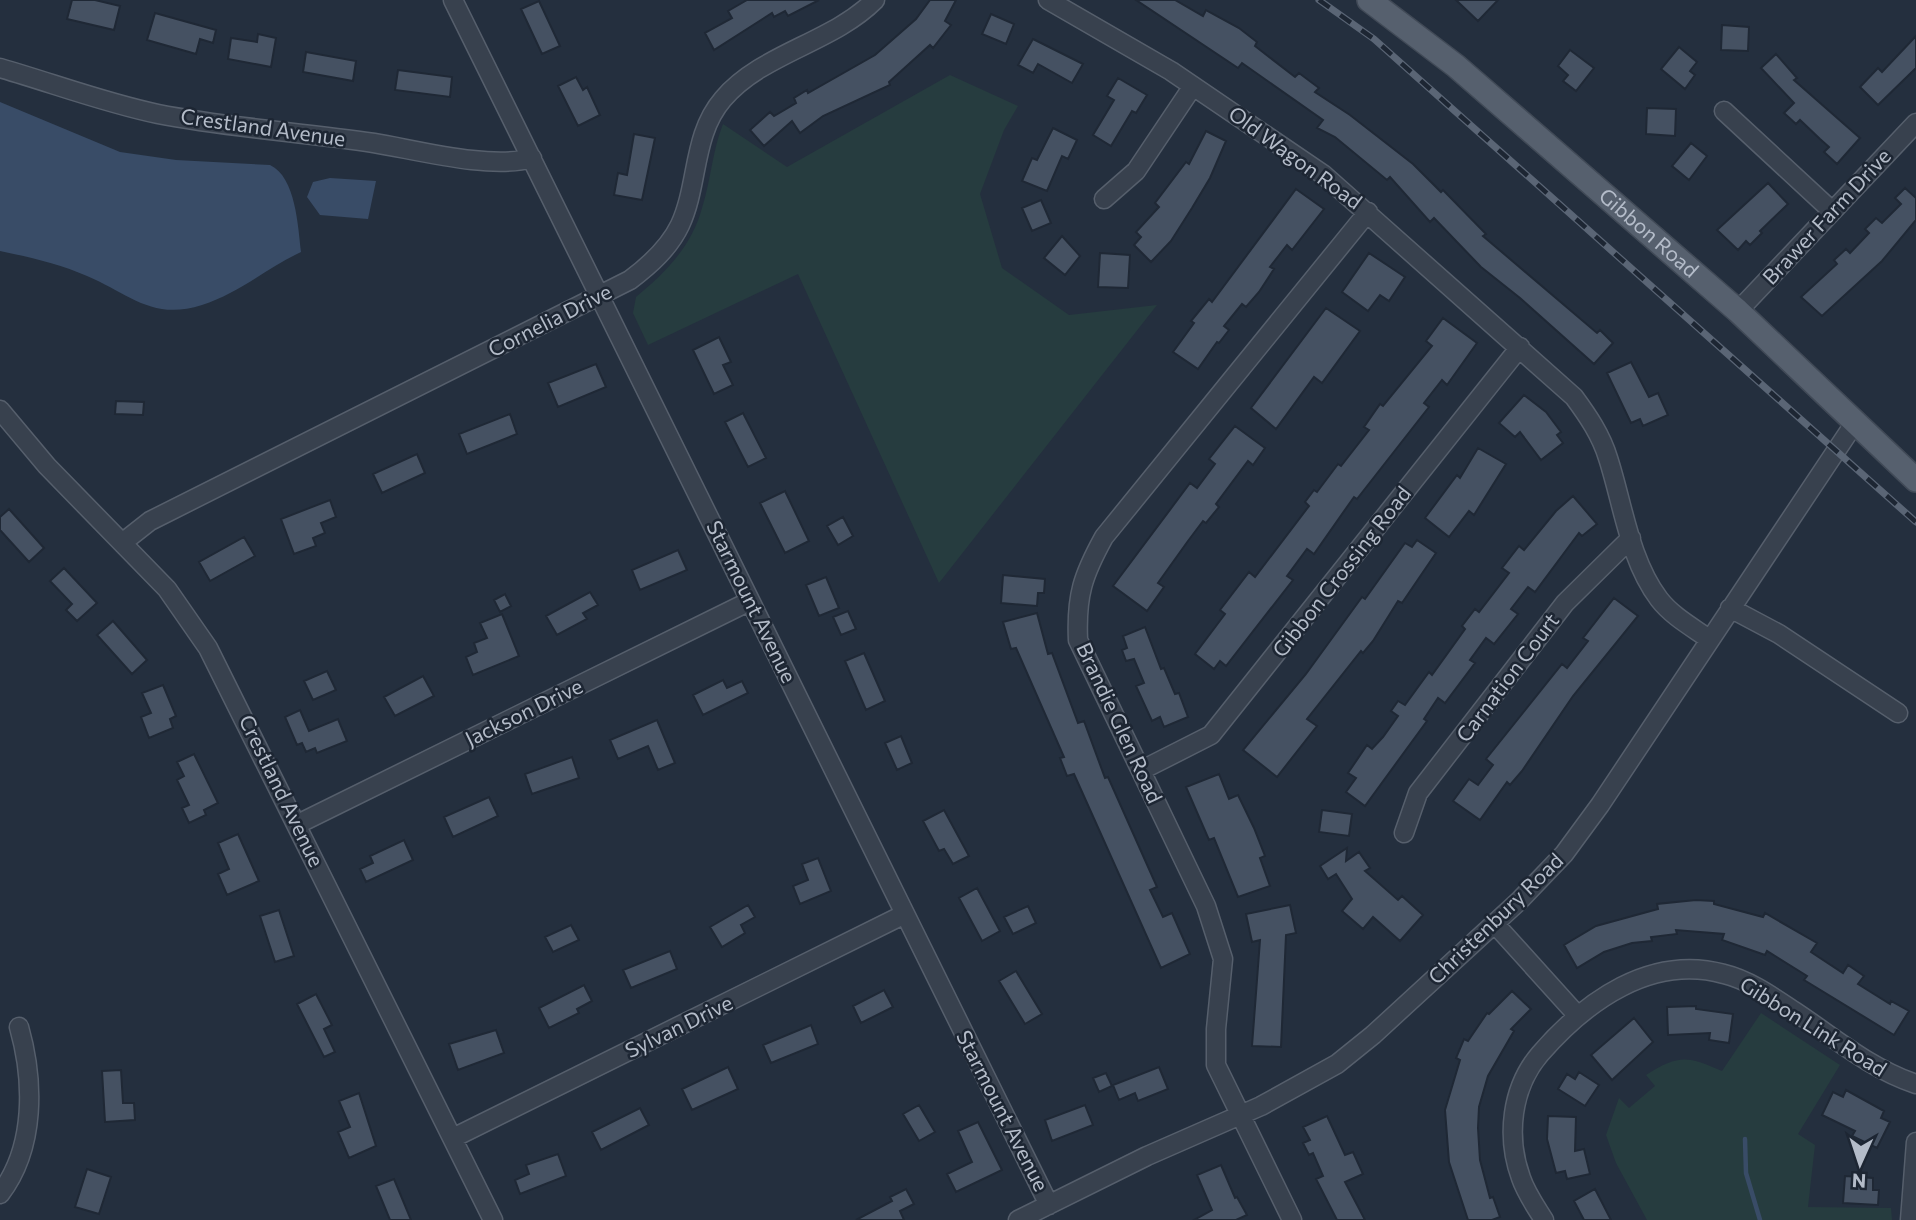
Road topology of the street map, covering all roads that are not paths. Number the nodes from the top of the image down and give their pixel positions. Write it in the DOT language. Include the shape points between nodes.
graph roads {
  1 [pos="453,0"];
  2 [pos="875,0"];
  3 [pos="1048,0"];
  4 [pos="1382,4"];
  5 [pos="0,68"];
  6 [pos="1193,86"];
  7 [pos="1724,111"];
  8 [pos="1916,123"];
  9 [pos="532,158"];
  10 [pos="1104,199"];
  11 [pos="1832,211"];
  12 [pos="1368,212"];
  13 [pos="601,296"];
  14 [pos="1738,311"];
  15 [pos="1520,347"];
  16 [pos="0,410"];
  17 [pos="1854,424"];
  18 [pos="1916,480"];
  19 [pos="1631,538"];
  20 [pos="122,543"];
  21 [pos="750,601"];
  22 [pos="1730,608"];
  23 [pos="1709,639"];
  24 [pos="1898,713"];
  25 [pos="1142,770"];
  26 [pos="298,824"];
  27 [pos="1404,833"];
  28 [pos="905,914"];
  29 [pos="1494,923"];
  30 [pos="1578,1016"];
  31 [pos="19,1027"];
  32 [pos="1916,1084"];
  33 [pos="1239,1116"];
  34 [pos="453,1138"];
  35 [pos="1916,1142"];
  36 [pos="0,1194"];
  37 [pos="1049,1205"];
  38 [pos="493,1220"];
  39 [pos="1018,1220"];
  40 [pos="1292,1220"];
  41 [pos="1544,1220"];
  42 [pos="1910,1220"];
  1 -- 9 [label="street, Starmount Avenue"];
  2 -- 13 [label="street, Cornelia Drive" via="853,19 769,65 722,100 701,138 679,226 652,263"];
  3 -- 6 [label="street, Old Wagon Road"];
  4 -- 14 [label="main road, Gibbon Road"];
  5 -- 9 [label="street, Crestland Avenue" via="202,122 453,157"];
  6 -- 10 [label="street" via="1136,171"];
  6 -- 12 [label="street, Old Wagon Road" via="1324,175"];
  7 -- 11 [label="street"];
  8 -- 11 [label="street, Brawer Farm Drive"];
  9 -- 13 [label="street, Starmount Avenue"];
  11 -- 14 [label="street, Brawer Farm Drive"];
  12 -- 15 [label="street, Old Wagon Road"];
  12 -- 25 [label="street, Brandie Glen Road" via="1104,537 1085,572 1077,603 1078,639"];
  13 -- 20 [label="street, Cornelia Drive" via="150,521"];
  13 -- 21 [label="street, Starmount Avenue"];
  14 -- 17 [label="main road, Gibbon Road"];
  15 -- 19 [label="street, Old Wagon Road" via="1574,397 1594,425 1608,456"];
  15 -- 25 [label="street, Gibbon Crossing Road" via="1211,735"];
  16 -- 20 [label="street, Crestland Avenue"];
  17 -- 18 [label="main road, Gibbon Road"];
  17 -- 22 [label="street, Christenbury Road"];
  19 -- 23 [label="street, Old Wagon Road" via="1660,600"];
  19 -- 27 [label="street, Carnation Court" via="1565,604 1418,793"];
  20 -- 26 [label="street, Crestland Avenue" via="167,589 202,639"];
  21 -- 26 [label="street, Jackson Drive"];
  21 -- 28 [label="street, Starmount Avenue"];
  22 -- 23 [label="street, Christenbury Road"];
  22 -- 24 [label="street" via="1779,634"];
  23 -- 29 [label="street, Christenbury Road" via="1582,831 1544,876"];
  25 -- 33 [label="street, Brandie Glen Road" via="1206,906 1223,959 1216,1065"];
  26 -- 34 [label="street, Crestland Avenue"];
  28 -- 34 [label="street, Sylvan Drive"];
  28 -- 37 [label="street, Starmount Avenue"];
  29 -- 30 [label="street"];
  29 -- 33 [label="street, Christenbury Road" via="1337,1064"];
  30 -- 32 [label="street, Gibbon Link Road" via="1626,983 1650,975 1687,969 1725,974 1772,997 1888,1075"];
  30 -- 41 [label="street, Gibbon Link Road" via="1532,1063 1519,1090 1511,1124 1521,1180"];
  31 -- 36 [label="street" via="27,1058 27,1126 19,1158"];
  33 -- 37 [label="street, Christenbury Road"];
  33 -- 40 [label="street, Brandie Glen Road"];
  34 -- 38 [label="street, Crestland Avenue"];
  35 -- 42 [label="street"];
  37 -- 39 [label="street, Christenbury Road"];
}
